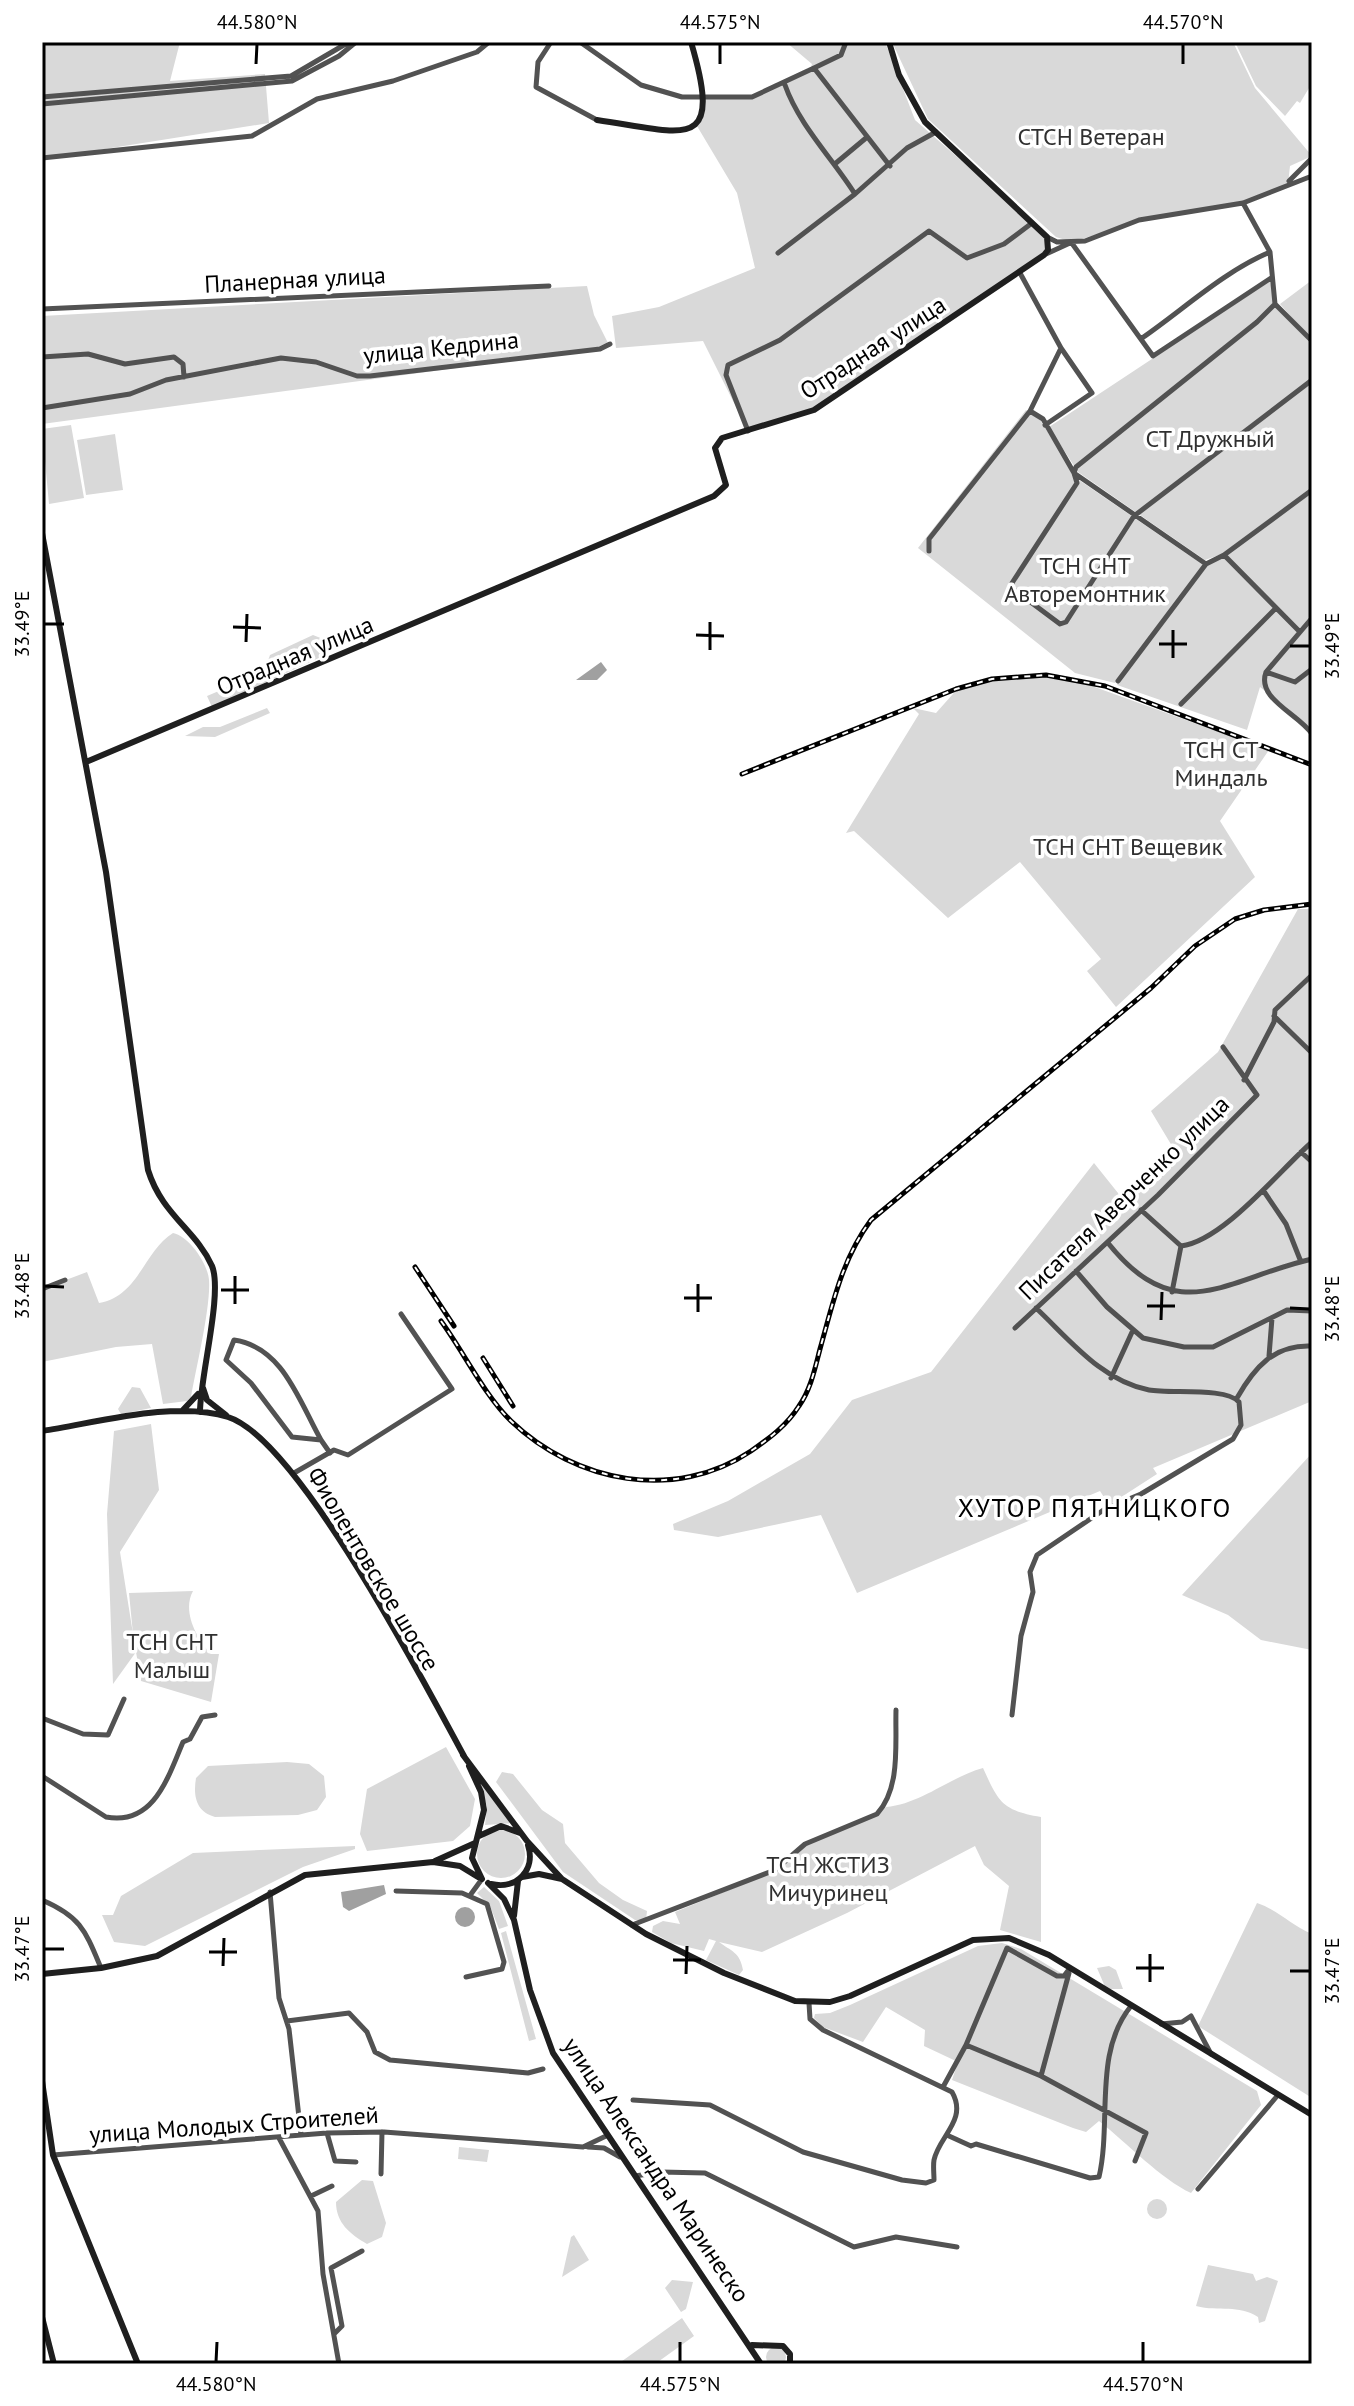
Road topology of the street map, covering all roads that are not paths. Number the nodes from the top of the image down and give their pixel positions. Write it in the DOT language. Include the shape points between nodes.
graph roads {
  1 [pos="349,42"];
  2 [pos="356,42"];
  3 [pos="489,42"];
  4 [pos="551,42"];
  5 [pos="580,42"];
  6 [pos="691,42"];
  7 [pos="846,42"];
  8 [pos="889,42"];
  9 [pos="814,68"];
  10 [pos="785,85"];
  11 [pos="705,95"];
  12 [pos="42,97"];
  13 [pos="42,104"];
  14 [pos="597,120"];
  15 [pos="936,132"];
  16 [pos="867,137"];
  17 [pos="42,158"];
  18 [pos="1312,158"];
  19 [pos="836,163"];
  20 [pos="890,166"];
  21 [pos="1312,176"];
  22 [pos="1289,182"];
  23 [pos="855,194"];
  24 [pos="1243,203"];
  25 [pos="1032,223"];
  26 [pos="1045,234"];
  27 [pos="1071,242"];
  28 [pos="1270,252"];
  29 [pos="778,253"];
  30 [pos="1044,255"];
  31 [pos="1020,273"];
  32 [pos="1271,278"];
  33 [pos="549,286"];
  34 [pos="1279,305"];
  35 [pos="42,309"];
  36 [pos="1142,338"];
  37 [pos="1312,341"];
  38 [pos="610,344"];
  39 [pos="1061,348"];
  40 [pos="42,357"];
  41 [pos="184,377"];
  42 [pos="1312,380"];
  43 [pos="42,408"];
  44 [pos="1030,411"];
  45 [pos="1045,425"];
  46 [pos="748,431"];
  47 [pos="1074,473"];
  48 [pos="1312,490"];
  49 [pos="1134,516"];
  50 [pos="42,533"];
  51 [pos="929,551"];
  52 [pos="1224,555"];
  53 [pos="1206,564"];
  54 [pos="1276,608"];
  55 [pos="1312,618"];
  56 [pos="1299,631"];
  57 [pos="1312,669"];
  58 [pos="1266,672"];
  59 [pos="1118,681"];
  60 [pos="1181,704"];
  61 [pos="1309,724"];
  62 [pos="1312,734"];
  63 [pos="86,762"];
  64 [pos="1312,975"];
  65 [pos="1274,1016"];
  66 [pos="1223,1047"];
  67 [pos="1312,1053"];
  68 [pos="1244,1080"];
  69 [pos="1312,1142"];
  70 [pos="1301,1152"];
  71 [pos="1312,1162"];
  72 [pos="1263,1190"];
  73 [pos="1141,1210"];
  74 [pos="1108,1243"];
  75 [pos="1181,1246"];
  76 [pos="1312,1259"];
  77 [pos="1301,1262"];
  78 [pos="1076,1271"];
  79 [pos="65,1280"];
  80 [pos="42,1289"];
  81 [pos="1172,1292"];
  82 [pos="1036,1308"];
  83 [pos="1312,1311"];
  84 [pos="401,1314"];
  85 [pos="1272,1318"];
  86 [pos="1015,1328"];
  87 [pos="1133,1330"];
  88 [pos="1312,1346"];
  89 [pos="1269,1357"];
  90 [pos="1111,1378"];
  91 [pos="201,1383"];
  92 [pos="1238,1400"];
  93 [pos="182,1411"];
  94 [pos="200,1412"];
  95 [pos="229,1417"];
  96 [pos="42,1431"];
  97 [pos="321,1440"];
  98 [pos="330,1453"];
  99 [pos="294,1473"];
  100 [pos="124,1699"];
  101 [pos="896,1710"];
  102 [pos="215,1715"];
  103 [pos="1012,1715"];
  104 [pos="42,1718"];
  105 [pos="462,1753"];
  106 [pos="42,1776"];
  107 [pos="525,1838"];
  108 [pos="477,1839"];
  109 [pos="433,1862"];
  110 [pos="520,1879"];
  111 [pos="562,1879"];
  112 [pos="485,1881"];
  113 [pos="396,1891"];
  114 [pos="270,1892"];
  115 [pos="471,1894"];
  116 [pos="42,1900"];
  117 [pos="514,1920"];
  118 [pos="631,1925"];
  119 [pos="101,1968"];
  120 [pos="1070,1968"];
  121 [pos="42,1974"];
  122 [pos="466,1977"];
  123 [pos="809,2003"];
  124 [pos="1131,2006"];
  125 [pos="287,2021"];
  126 [pos="1160,2024"];
  127 [pos="966,2045"];
  128 [pos="1212,2055"];
  129 [pos="543,2069"];
  130 [pos="1041,2076"];
  131 [pos="42,2081"];
  132 [pos="943,2087"];
  133 [pos="1278,2095"];
  134 [pos="633,2100"];
  135 [pos="1105,2111"];
  136 [pos="1312,2115"];
  137 [pos="382,2132"];
  138 [pos="327,2133"];
  139 [pos="301,2135"];
  140 [pos="606,2136"];
  141 [pos="949,2136"];
  142 [pos="279,2138"];
  143 [pos="583,2147"];
  144 [pos="53,2155"];
  145 [pos="620,2157"];
  146 [pos="1135,2161"];
  147 [pos="356,2162"];
  148 [pos="381,2174"];
  149 [pos="634,2177"];
  150 [pos="332,2186"];
  151 [pos="1198,2189"];
  152 [pos="311,2196"];
  153 [pos="957,2247"];
  154 [pos="362,2251"];
  155 [pos="42,2317"];
  156 [pos="334,2335"];
  157 [pos="751,2345"];
  158 [pos="766,2345"];
  159 [pos="756,2353"];
  160 [pos="790,2363"];
  161 [pos="54,2364"];
  162 [pos="138,2364"];
  163 [pos="339,2364"];
  164 [pos="761,2364"];
  1 -- 12 [label="street" via="291,76"];
  2 -- 13 [label="street" via="292,81"];
  3 -- 17 [label="street" via="477,52 393,81 309,102 252,136"];
  4 -- 14 [label="street" via="538,62 536,87"];
  5 -- 11 [label="street" via="641,85 682,97"];
  6 -- 11 [label="main road"];
  7 -- 9 [label="street" via="841,55"];
  8 -- 15 [label="main road" via="911,100"];
  9 -- 10 [label="street"];
  9 -- 16 [label="street"];
  10 -- 11 [label="street" via="752,97"];
  10 -- 19 [label="street" via="793,106"];
  11 -- 14 [label="main road" via="703,119 684,132"];
  15 -- 20 [label="street" via="907,148"];
  15 -- 25 [label="main road"];
  16 -- 19 [label="street"];
  16 -- 20 [label="street"];
  18 -- 22 [label="street"];
  19 -- 23 [label="street"];
  20 -- 23 [label="street"];
  21 -- 22 [label="street"];
  22 -- 24 [label="street"];
  23 -- 29 [label="street"];
  24 -- 27 [label="street" via="1139,220"];
  24 -- 28 [label="street"];
  25 -- 26 [label="main road"];
  25 -- 46 [label="street" via="1004,244 967,258 929,231 780,340 728,365 726,375"];
  26 -- 27 [label="street"];
  26 -- 30 [label="main road"];
  27 -- 30 [label="street"];
  27 -- 36 [label="street"];
  28 -- 32 [label="street"];
  28 -- 36 [label="street" via="1237,266"];
  30 -- 31 [label="main road, Отрадная улица"];
  31 -- 39 [label="street"];
  31 -- 46 [label="main road, Отрадная улица" via="814,410"];
  32 -- 34 [label="street"];
  32 -- 36 [label="street" via="1153,356"];
  33 -- 35 [label="street, Планерная улица"];
  34 -- 37 [label="street"];
  34 -- 47 [label="street"];
  38 -- 41 [label="street, улица Кедрина" via="430,372 357,376 316,362 281,358"];
  39 -- 44 [label="street"];
  39 -- 45 [label="street" via="1092,393"];
  40 -- 41 [label="street" via="88,354 125,364 174,357 183,364"];
  41 -- 43 [label="street, улица Кедрина" via="130,394"];
  42 -- 49 [label="street"];
  44 -- 45 [label="street"];
  44 -- 51 [label="street" via="929,539"];
  45 -- 47 [label="street"];
  46 -- 63 [label="main road, Отрадная улица" via="717,444 726,485 714,496"];
  47 -- 49 [label="street"];
  47 -- 49 [label="street" via="1077,483 1012,583 1060,624 1092,586"];
  48 -- 52 [label="street"];
  49 -- 53 [label="street"];
  50 -- 63 [label="main road"];
  52 -- 53 [label="street"];
  52 -- 54 [label="street"];
  53 -- 59 [label="street"];
  54 -- 56 [label="street"];
  54 -- 60 [label="street"];
  55 -- 56 [label="street"];
  56 -- 58 [label="street"];
  57 -- 58 [label="street" via="1295,682"];
  58 -- 61 [label="street" via="1268,693"];
  61 -- 62 [label="street"];
  63 -- 91 [label="main road" via="148,1170 161,1203 206,1255 216,1280"];
  64 -- 65 [label="street"];
  65 -- 67 [label="street"];
  65 -- 68 [label="street"];
  66 -- 68 [label="street"];
  68 -- 73 [label="street, Писателя Аверченко улица" via="1257,1095"];
  69 -- 70 [label="street"];
  70 -- 71 [label="street"];
  70 -- 72 [label="street"];
  72 -- 75 [label="street" via="1198,1244"];
  72 -- 77 [label="street" via="1286,1224"];
  73 -- 74 [label="street, Писателя Аверченко улица"];
  73 -- 75 [label="street"];
  74 -- 78 [label="street, Писателя Аверченко улица"];
  74 -- 81 [label="street" via="1141,1275"];
  75 -- 81 [label="street"];
  76 -- 77 [label="street"];
  77 -- 81 [label="street" via="1186,1295"];
  78 -- 82 [label="street, Писателя Аверченко улица"];
  78 -- 87 [label="street"];
  79 -- 80 [label="street"];
  82 -- 86 [label="street, Писателя Аверченко улица"];
  82 -- 90 [label="street"];
  83 -- 85 [label="street" via="1287,1310"];
  84 -- 98 [label="street" via="452,1389 348,1455"];
  85 -- 87 [label="street" via="1213,1347 1184,1347 1143,1338"];
  85 -- 89 [label="street"];
  87 -- 90 [label="street"];
  88 -- 89 [label="street" via="1285,1348"];
  89 -- 92 [label="street" via="1248,1379"];
  90 -- 92 [label="street" via="1148,1390 1228,1394"];
  91 -- 93 [label="main road" via="197,1398"];
  91 -- 94 [label="main road"];
  91 -- 95 [label="main road" via="207,1400"];
  92 -- 103 [label="street" via="1241,1425 1233,1439 1141,1494 1105,1509 1037,1555 1030,1572 1033,1592 1021,1636"];
  93 -- 94 [label="main road, Фиолентовское шоссе"];
  93 -- 96 [label="main road, Фиолентовское шоссе"];
  94 -- 95 [label="main road, Фиолентовское шоссе"];
  95 -- 99 [label="main road, Фиолентовское шоссе" via="253,1430"];
  97 -- 97 [label="street" via="292,1437 251,1383 226,1360 234,1340 254,1343 276,1360"];
  97 -- 98 [label="street"];
  98 -- 99 [label="street"];
  99 -- 105 [label="main road, Фиолентовское шоссе" via="360,1575"];
  100 -- 104 [label="street" via="108,1735 83,1734"];
  101 -- 118 [label="street" via="894,1772 885,1805 877,1814 805,1844 775,1870"];
  102 -- 106 [label="street" via="202,1717 183,1742 149,1808 116,1819 106,1817"];
  105 -- 107 [label="main road, Фиолентовское шоссе"];
  105 -- 108 [label="main road, Фиолентовское шоссе" via="483,1801"];
  107 -- 108 [label="main road" via="501,1826"];
  107 -- 110 [label="main road" via="530,1864"];
  107 -- 111 [label="main road, Фиолентовское шоссе"];
  108 -- 109 [label="main road"];
  108 -- 112 [label="main road, Фиолентовское шоссе" via="472,1858"];
  109 -- 112 [label="main road" via="460,1866"];
  109 -- 114 [label="main road" via="305,1875"];
  110 -- 111 [label="main road" via="539,1874"];
  110 -- 112 [label="main road" via="503,1886"];
  110 -- 117 [label="main road, улица Александра Маринеско"];
  111 -- 118 [label="main road, Фиолентовское шоссе"];
  112 -- 115 [label="street"];
  112 -- 117 [label="main road, улица Александра Маринеско" via="504,1899"];
  113 -- 115 [label="street"];
  114 -- 119 [label="main road" via="167,1952"];
  114 -- 125 [label="street" via="279,1998"];
  115 -- 122 [label="street" via="487,1904 494,1918 504,1962 502,1969"];
  116 -- 119 [label="street" via="82,1925"];
  117 -- 140 [label="main road, улица Александра Маринеско" via="530,1990 553,2053"];
  118 -- 123 [label="main road, Фиолентовское шоссе" via="724,1973"];
  119 -- 121 [label="main road"];
  120 -- 123 [label="main road, Фиолентовское шоссе" via="1024,1943 992,1936 955,1947 850,1996"];
  120 -- 124 [label="main road, Фиолентовское шоссе"];
  120 -- 127 [label="street" via="1057,1976 1007,1948"];
  120 -- 130 [label="street"];
  123 -- 132 [label="street" via="810,2019 823,2030"];
  124 -- 126 [label="main road, Фиолентовское шоссе"];
  124 -- 135 [label="street" via="1116,2025"];
  125 -- 129 [label="street" via="349,2013 367,2032 375,2052 390,2060 528,2073"];
  125 -- 139 [label="street"];
  126 -- 128 [label="main road, Фиолентовское шоссе"];
  126 -- 128 [label="street" via="1191,2016"];
  127 -- 130 [label="street"];
  127 -- 132 [label="street"];
  128 -- 133 [label="main road, Фиолентовское шоссе"];
  130 -- 135 [label="street"];
  131 -- 144 [label="main road"];
  132 -- 141 [label="street" via="956,2099"];
  133 -- 136 [label="main road, Фиолентовское шоссе"];
  133 -- 151 [label="street"];
  134 -- 141 [label="street" via="710,2105 803,2152 926,2183 934,2180 934,2159"];
  135 -- 141 [label="street" via="1099,2177"];
  135 -- 146 [label="street" via="1146,2133"];
  137 -- 138 [label="street, улица Молодых Строителей"];
  137 -- 143 [label="street, улица Молодых Строителей"];
  137 -- 148 [label="street"];
  138 -- 139 [label="street, улица Молодых Строителей"];
  138 -- 147 [label="street" via="335,2161"];
  139 -- 142 [label="street, улица Молодых Строителей"];
  140 -- 143 [label="street, улица Молодых Строителей"];
  140 -- 145 [label="main road, улица Александра Маринеско"];
  142 -- 144 [label="street, улица Молодых Строителей"];
  142 -- 152 [label="street"];
  143 -- 145 [label="street" via="604,2148"];
  144 -- 162 [label="main road"];
  145 -- 149 [label="main road, улица Александра Маринеско"];
  149 -- 153 [label="street" via="705,2173 854,2247 896,2237"];
  149 -- 157 [label="main road, улица Александра Маринеско"];
  150 -- 152 [label="street"];
  152 -- 156 [label="street" via="318,2211"];
  154 -- 156 [label="street" via="331,2268 342,2326"];
  155 -- 161 [label="main road"];
  156 -- 163 [label="street"];
  157 -- 158 [label="main road"];
  157 -- 159 [label="main road, улица Александра Маринеско"];
  158 -- 159 [label="main road"];
  158 -- 160 [label="main road" via="783,2346"];
  159 -- 164 [label="main road, улица Александра Маринеско"];
}
